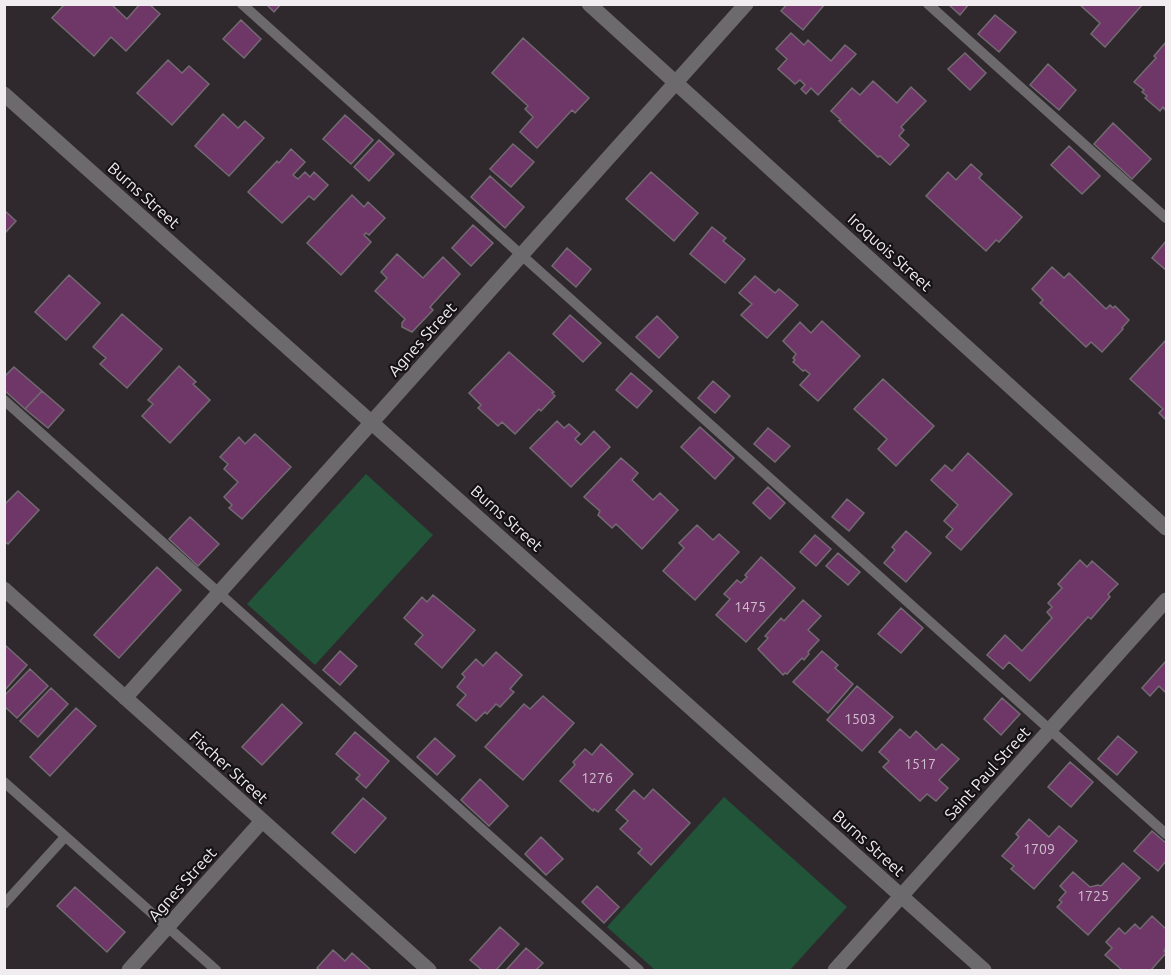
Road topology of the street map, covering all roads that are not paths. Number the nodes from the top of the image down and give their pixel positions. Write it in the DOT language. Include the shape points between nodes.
graph roads {
  1 [pos="242,4"];
  2 [pos="589,4"];
  3 [pos="746,4"];
  4 [pos="928,4"];
  5 [pos="676,82"];
  6 [pos="4,94"];
  7 [pos="1167,218"];
  8 [pos="521,255"];
  9 [pos="4,400"];
  10 [pos="372,422"];
  11 [pos="1167,528"];
  12 [pos="4,590"];
  13 [pos="219,593"];
  14 [pos="1167,600"];
  15 [pos="125,698"];
  16 [pos="1050,729"];
  17 [pos="4,782"];
  18 [pos="262,821"];
  19 [pos="1167,834"];
  20 [pos="65,837"];
  21 [pos="901,896"];
  22 [pos="4,904"];
  23 [pos="167,927"];
  24 [pos="129,970"];
  25 [pos="216,970"];
  26 [pos="429,970"];
  27 [pos="639,970"];
  28 [pos="834,970"];
  29 [pos="984,970"];
  1 -- 8 [label="lane"];
  2 -- 5 [label="street, Iroquois Street"];
  3 -- 5 [label="street, Agnes Street"];
  4 -- 7 [label="lane"];
  5 -- 8 [label="street, Agnes Street"];
  5 -- 11 [label="street, Iroquois Street"];
  6 -- 10 [label="street, Burns Street"];
  8 -- 10 [label="street, Agnes Street"];
  8 -- 16 [label="lane"];
  9 -- 13 [label="lane"];
  10 -- 13 [label="street, Agnes Street"];
  10 -- 21 [label="street, Burns Street"];
  12 -- 15 [label="street, Fischer Street"];
  13 -- 15 [label="street, Agnes Street"];
  13 -- 27 [label="lane"];
  14 -- 16 [label="street, Saint Paul Street"];
  15 -- 18 [label="street, Fischer Street"];
  16 -- 19 [label="lane"];
  16 -- 21 [label="street, Saint Paul Street"];
  17 -- 20 [label="lane"];
  18 -- 23 [label="street, Agnes Street"];
  18 -- 26 [label="street, Fischer Street"];
  20 -- 22 [label="lane"];
  20 -- 23 [label="lane"];
  21 -- 28 [label="street, Saint Paul Street"];
  21 -- 29 [label="street, Burns Street"];
  23 -- 24 [label="street, Agnes Street"];
  23 -- 25 [label="lane"];
}
